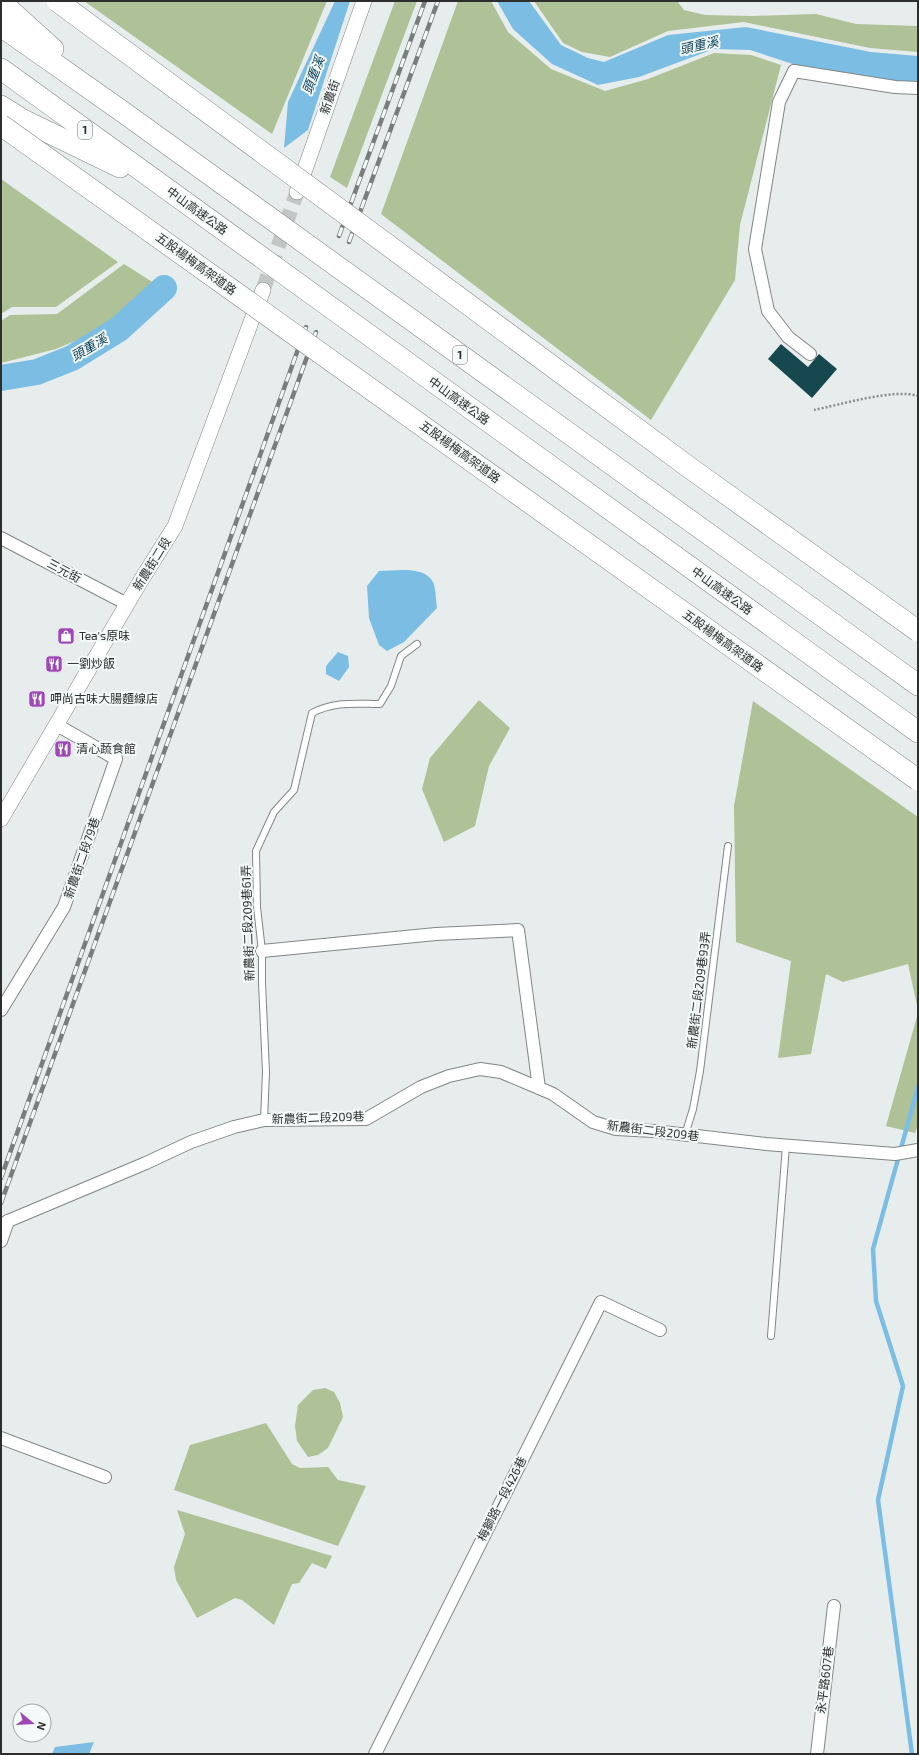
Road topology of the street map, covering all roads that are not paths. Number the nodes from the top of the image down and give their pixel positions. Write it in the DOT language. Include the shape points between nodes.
graph roads {
  1 [pos="58,1"];
  2 [pos="364,1"];
  3 [pos="1,2"];
  4 [pos="1,26"];
  5 [pos="1,69"];
  6 [pos="918,88"];
  7 [pos="1,106"];
  8 [pos="123,112"];
  9 [pos="1,125"];
  10 [pos="169,191"];
  11 [pos="297,192"];
  12 [pos="264,290"];
  13 [pos="810,354"];
  14 [pos="1,538"];
  15 [pos="127,604"];
  16 [pos="918,631"];
  17 [pos="417,644"];
  18 [pos="918,685"];
  19 [pos="57,725"];
  20 [pos="918,732"];
  21 [pos="918,780"];
  22 [pos="1,819"];
  23 [pos="728,846"];
  24 [pos="262,952"];
  25 [pos="1,1010"];
  26 [pos="539,1088"];
  27 [pos="264,1120"];
  28 [pos="685,1135"];
  29 [pos="786,1146"];
  30 [pos="914,1150"];
  31 [pos="5,1224"];
  32 [pos="1,1241"];
  33 [pos="660,1330"];
  34 [pos="771,1336"];
  35 [pos="1,1438"];
  36 [pos="105,1477"];
  37 [pos="834,1606"];
  38 [pos="375,1754"];
  39 [pos="817,1754"];
  1 -- 16 [label="highway, bridge" via="690,468"];
  2 -- 11 [label="street, 新農街"];
  3 -- 8 [label="highway"];
  4 -- 8 [label="highway, 1"];
  5 -- 10 [label="highway, 中山高速公路 / 1"];
  6 -- 13 [label="street" via="895,87 794,71 780,102 755,249 768,311 788,337"];
  7 -- 10 [label="highway" via="24,120"];
  8 -- 18 [label="highway, 1"];
  9 -- 21 [label="highway, 五股楊梅高架道路, bridge"];
  10 -- 20 [label="highway, 中山高速公路 / 1"];
  12 -- 15 [label="street, 新農街二段" via="175,526"];
  14 -- 15 [label="street, 三元街"];
  15 -- 19 [label="street, 新農街二段"];
  17 -- 24 [label="lane, 新農街二段209巷61弄" via="401,656 391,686 380,704 325,706 312,713 294,790 274,812 256,851 257,907"];
  19 -- 22 [label="street, 新農街二段"];
  19 -- 25 [label="street, 新農街二段79巷" via="116,759 64,907"];
  23 -- 28 [label="lane, 新農街二段209巷93弄" via="700,1071"];
  24 -- 26 [label="street" via="436,934 518,930"];
  24 -- 27 [label="lane, 新農街二段209巷61弄" via="266,1072"];
  26 -- 27 [label="street, 新農街二段209巷" via="500,1072 480,1068 449,1076 420,1088 366,1119"];
  26 -- 28 [label="street, 新農街二段209巷" via="553,1094 593,1122 616,1129"];
  27 -- 31 [label="street, 新農街二段209巷" via="191,1142"];
  28 -- 29 [label="street, 新農街二段209巷"];
  29 -- 30 [label="street, 新農街二段209巷" via="895,1154"];
  29 -- 34 [label="lane"];
  31 -- 32 [label="street"];
  33 -- 38 [label="street, 梅獅路一段426巷" via="601,1302"];
  35 -- 36 [label="street"];
  37 -- 39 [label="street, 永平路607巷"];
}
